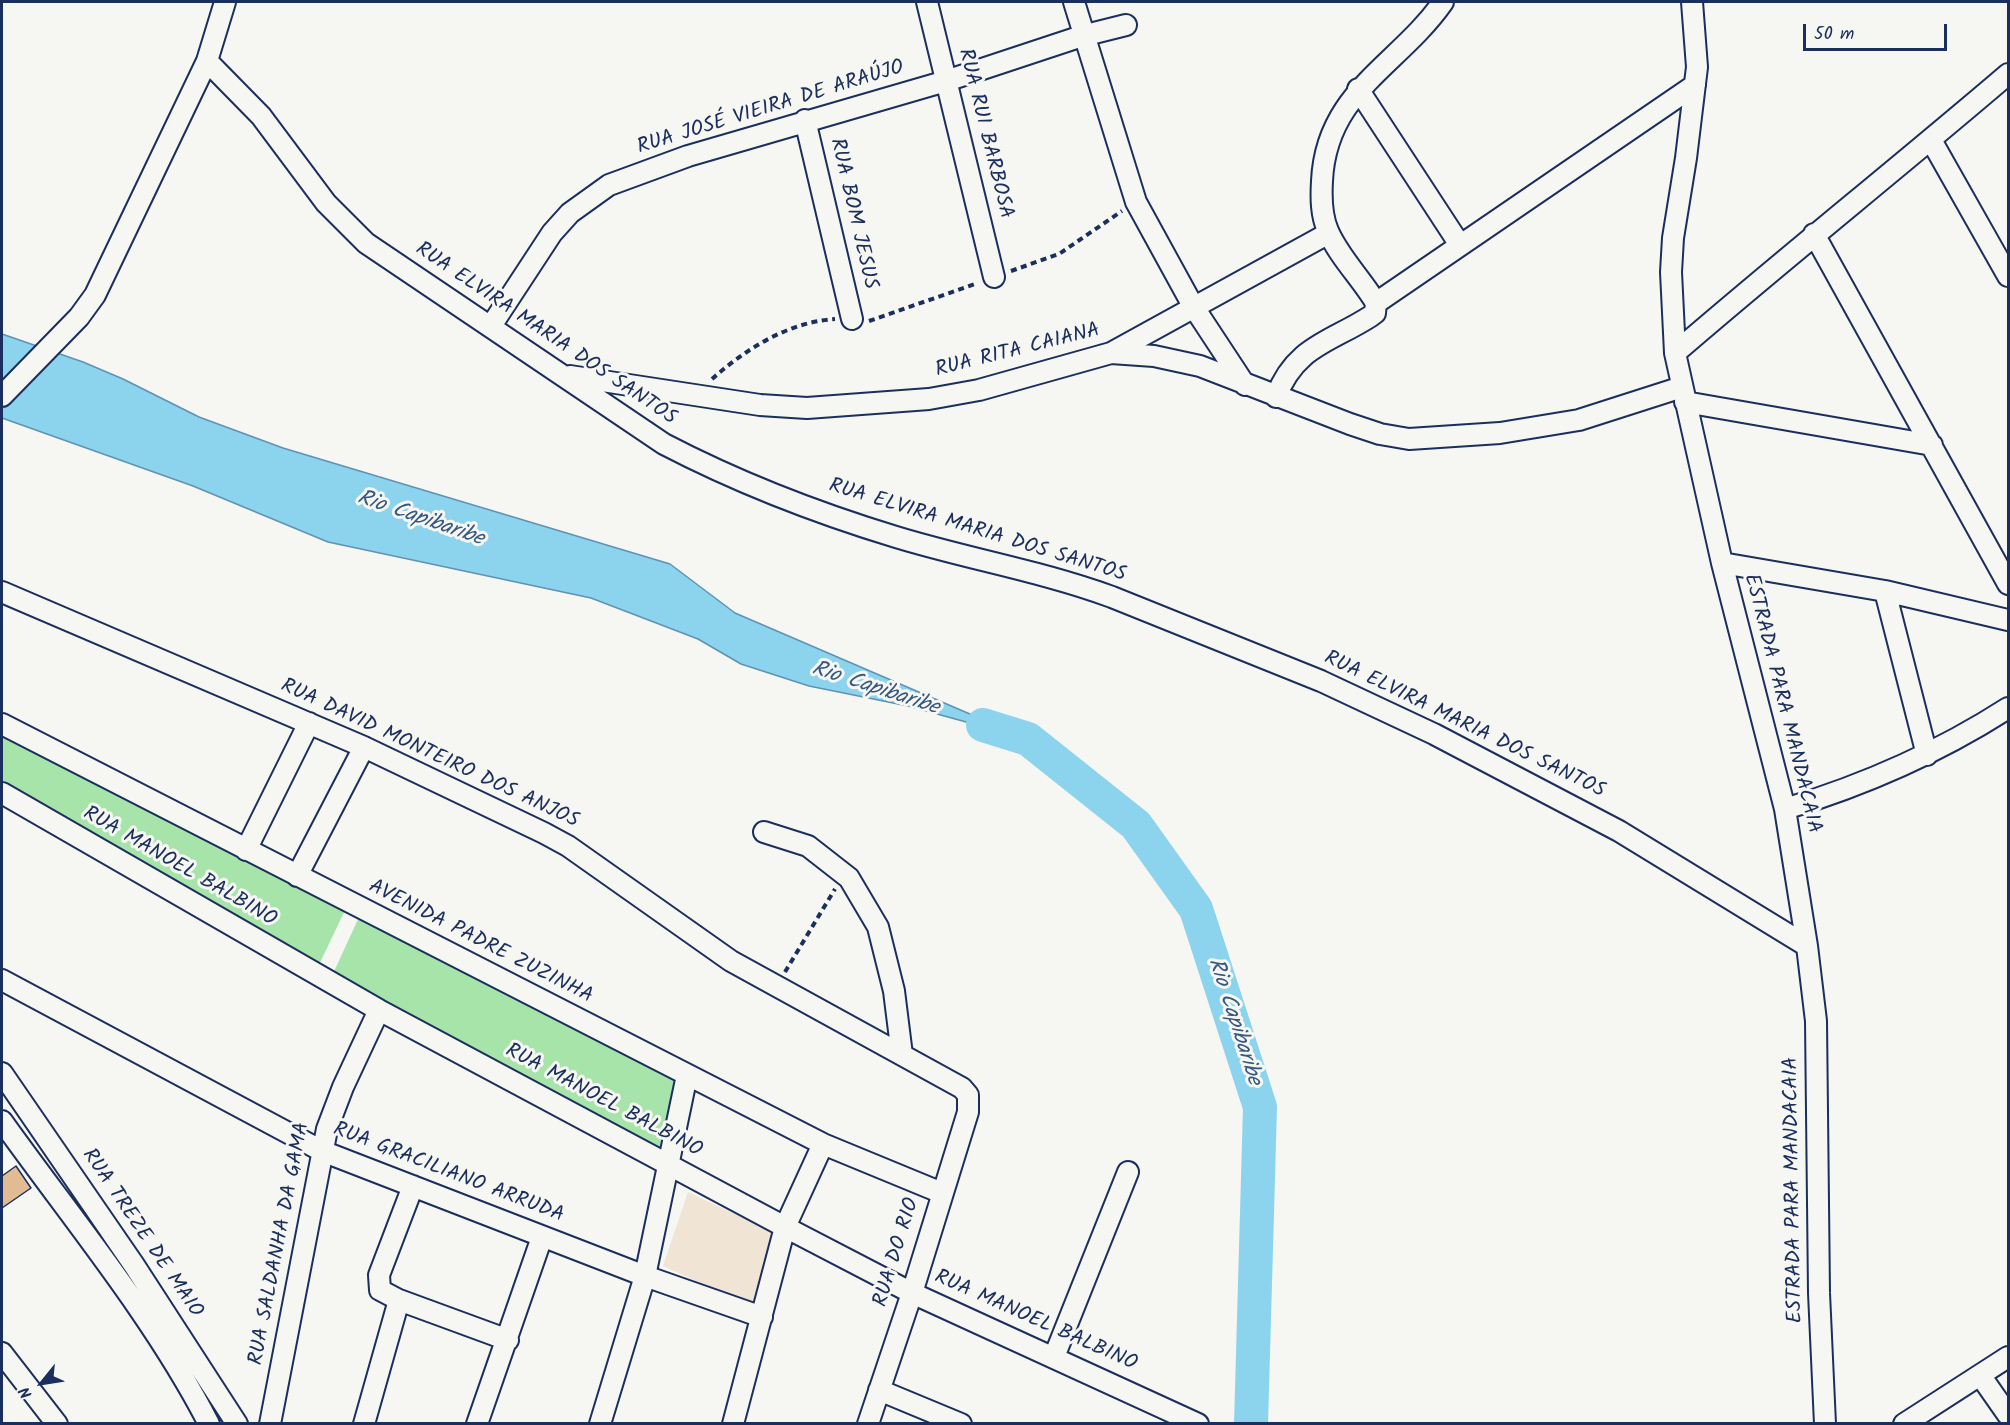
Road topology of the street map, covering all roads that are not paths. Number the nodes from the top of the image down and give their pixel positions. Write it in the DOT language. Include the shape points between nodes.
graph roads {
  1 [pos="225,2"];
  2 [pos="927,2"];
  3 [pos="1074,2"];
  4 [pos="1443,2"];
  5 [pos="1692,2"];
  6 [pos="1126,25"];
  7 [pos="1082,36"];
  8 [pos="207,61"];
  9 [pos="2008,74"];
  10 [pos="946,81"];
  11 [pos="1695,85"];
  12 [pos="1358,89"];
  13 [pos="805,120"];
  14 [pos="1931,140"];
  15 [pos="1329,232"];
  16 [pos="1814,234"];
  17 [pos="1460,245"];
  18 [pos="2008,276"];
  19 [pos="994,277"];
  20 [pos="1376,303"];
  21 [pos="1193,306"];
  22 [pos="852,320"];
  23 [pos="491,326"];
  24 [pos="1675,352"];
  25 [pos="1111,353"];
  26 [pos="564,375"];
  27 [pos="1245,385"];
  28 [pos="1684,394"];
  29 [pos="2,396"];
  30 [pos="1276,397"];
  31 [pos="1932,445"];
  32 [pos="1722,563"];
  33 [pos="2008,584"];
  34 [pos="1885,591"];
  35 [pos="2,592"];
  36 [pos="2008,620"];
  37 [pos="2008,708"];
  38 [pos="309,723"];
  39 [pos="2,724"];
  40 [pos="364,747"];
  41 [pos="1927,755"];
  42 [pos="2,793"];
  43 [pos="1785,809"];
  44 [pos="764,832"];
  45 [pos="246,850"];
  46 [pos="297,876"];
  47 [pos="1807,946"];
  48 [pos="2,980"];
  49 [pos="379,1010"];
  50 [pos="902,1055"];
  51 [pos="687,1075"];
  52 [pos="2,1076"];
  53 [pos="968,1095"];
  54 [pos="2,1121"];
  55 [pos="823,1144"];
  56 [pos="322,1151"];
  57 [pos="670,1164"];
  58 [pos="1128,1172"];
  59 [pos="413,1186"];
  60 [pos="942,1193"];
  61 [pos="785,1227"];
  62 [pos="542,1237"];
  63 [pos="645,1276"];
  64 [pos="912,1293"];
  65 [pos="399,1300"];
  66 [pos="762,1317"];
  67 [pos="508,1340"];
  68 [pos="2,1353"];
  69 [pos="1054,1357"];
  70 [pos="2008,1357"];
  71 [pos="1980,1375"];
  72 [pos="879,1390"];
  73 [pos="2008,1415"];
  74 [pos="57,1424"];
  75 [pos="209,1424"];
  76 [pos="237,1424"];
  77 [pos="270,1424"];
  78 [pos="364,1424"];
  79 [pos="477,1424"];
  80 [pos="600,1424"];
  81 [pos="733,1424"];
  82 [pos="868,1424"];
  83 [pos="961,1424"];
  84 [pos="1198,1424"];
  85 [pos="1825,1424"];
  86 [pos="1904,1424"];
  1 -- 8 [label="street"];
  2 -- 10 [label="street, RUA RUI BARBOSA"];
  3 -- 7 [label="street"];
  4 -- 12 [label="street" via="1417,34"];
  5 -- 11 [label="street, ESTRADA PARA MANDACAIA" via="1697,37"];
  6 -- 7 [label="street, RUA JOSÉ VIEIRA DE ARAÚJO"];
  7 -- 10 [label="street, RUA JOSÉ VIEIRA DE ARAÚJO"];
  7 -- 21 [label="street" via="1136,202"];
  8 -- 23 [label="street, RUA ELVIRA MARIA DOS SANTOS" via="261,116 343,223 374,249"];
  8 -- 29 [label="street" via="94,295 79,317"];
  9 -- 14 [label="street"];
  10 -- 13 [label="street, RUA JOSÉ VIEIRA DE ARAÚJO"];
  10 -- 19 [label="street, RUA RUI BARBOSA"];
  11 -- 17 [label="street"];
  11 -- 24 [label="street, ESTRADA PARA MANDACAIA" via="1673,238 1671,307"];
  12 -- 15 [label="street" via="1329,136 1322,169 1323,217"];
  12 -- 17 [label="street"];
  13 -- 22 [label="street, RUA BOM JESUS"];
  13 -- 23 [label="street, RUA JOSÉ VIEIRA DE ARAÚJO" via="644,172 590,197 552,233"];
  14 -- 16 [label="street"];
  14 -- 18 [label="street"];
  15 -- 20 [label="street"];
  15 -- 21 [label="street"];
  16 -- 24 [label="street"];
  16 -- 31 [label="street"];
  17 -- 20 [label="street"];
  20 -- 30 [label="street" via="1371,316 1311,348 1300,358 1282,381"];
  21 -- 25 [label="street"];
  21 -- 27 [label="street"];
  23 -- 26 [label="street, RUA ELVIRA MARIA DOS SANTOS"];
  24 -- 28 [label="street, ESTRADA PARA MANDACAIA"];
  25 -- 26 [label="street, RUA RITA CAIANA" via="1028,379 929,399 807,408 760,405"];
  25 -- 27 [label="street, RUA RITA CAIANA" via="1178,360"];
  26 -- 47 [label="street, RUA ELVIRA MARIA DOS SANTOS" via="664,444 706,466 896,537 1068,581 1376,705 1619,831"];
  27 -- 30 [label="street, RUA RITA CAIANA"];
  28 -- 30 [label="street, RUA RITA CAIANA" via="1579,420 1500,433 1409,439 1380,434"];
  28 -- 31 [label="street"];
  28 -- 32 [label="street, ESTRADA PARA MANDACAIA"];
  31 -- 33 [label="street"];
  32 -- 34 [label="street"];
  32 -- 43 [label="street, ESTRADA PARA MANDACAIA"];
  34 -- 36 [label="street"];
  34 -- 41 [label="street"];
  35 -- 38 [label="street, RUA DAVID MONTEIRO DOS ANJOS"];
  37 -- 41 [label="street"];
  38 -- 40 [label="street, RUA DAVID MONTEIRO DOS ANJOS"];
  38 -- 45 [label="street"];
  39 -- 45 [label="street, AVENIDA PADRE ZUZINHA"];
  40 -- 46 [label="street"];
  40 -- 50 [label="street, RUA DAVID MONTEIRO DOS ANJOS" via="568,846 731,961"];
  41 -- 43 [label="street" via="1882,776"];
  42 -- 49 [label="street, RUA MANOEL BALBINO"];
  43 -- 47 [label="street, ESTRADA PARA MANDACAIA"];
  44 -- 50 [label="street" via="808,846 844,874 878,927 894,991"];
  45 -- 46 [label="street, AVENIDA PADRE ZUZINHA"];
  46 -- 51 [label="street, AVENIDA PADRE ZUZINHA"];
  47 -- 85 [label="street, ESTRADA PARA MANDACAIA" via="1816,1021 1819,1293"];
  48 -- 56 [label="street, RUA GRACILIANO ARRUDA"];
  49 -- 56 [label="street, RUA SALDANHA DA GAMA" via="334,1108"];
  49 -- 57 [label="street, RUA MANOEL BALBINO"];
  50 -- 53 [label="street, RUA DAVID MONTEIRO DOS ANJOS" via="956,1084"];
  51 -- 55 [label="street, AVENIDA PADRE ZUZINHA"];
  51 -- 57 [label="street"];
  52 -- 76 [label="street, RUA TREZE DE MAIO" via="134,1265"];
  53 -- 60 [label="street, RUA DO RIO" via="968,1112"];
  54 -- 75 [label="street" via="133,1303"];
  55 -- 60 [label="street, AVENIDA PADRE ZUZINHA"];
  55 -- 61 [label="street"];
  56 -- 59 [label="street, RUA GRACILIANO ARRUDA"];
  56 -- 77 [label="street, RUA SALDANHA DA GAMA"];
  57 -- 61 [label="street, RUA MANOEL BALBINO"];
  57 -- 63 [label="street"];
  58 -- 69 [label="street"];
  59 -- 62 [label="street, RUA GRACILIANO ARRUDA"];
  59 -- 65 [label="street" via="377,1282 383,1293"];
  60 -- 64 [label="street, RUA DO RIO"];
  61 -- 64 [label="street, RUA MANOEL BALBINO"];
  61 -- 66 [label="street"];
  62 -- 63 [label="street, RUA GRACILIANO ARRUDA"];
  62 -- 67 [label="street"];
  63 -- 66 [label="street, RUA GRACILIANO ARRUDA"];
  63 -- 80 [label="street"];
  64 -- 69 [label="street, RUA MANOEL BALBINO"];
  64 -- 72 [label="street, RUA DO RIO"];
  65 -- 67 [label="street"];
  65 -- 78 [label="street"];
  66 -- 81 [label="street"];
  67 -- 79 [label="street"];
  68 -- 74 [label="street"];
  69 -- 84 [label="street, RUA MANOEL BALBINO"];
  70 -- 71 [label="street"];
  71 -- 73 [label="street"];
  71 -- 86 [label="street"];
  72 -- 82 [label="street, RUA DO RIO"];
  72 -- 83 [label="street"];
}
